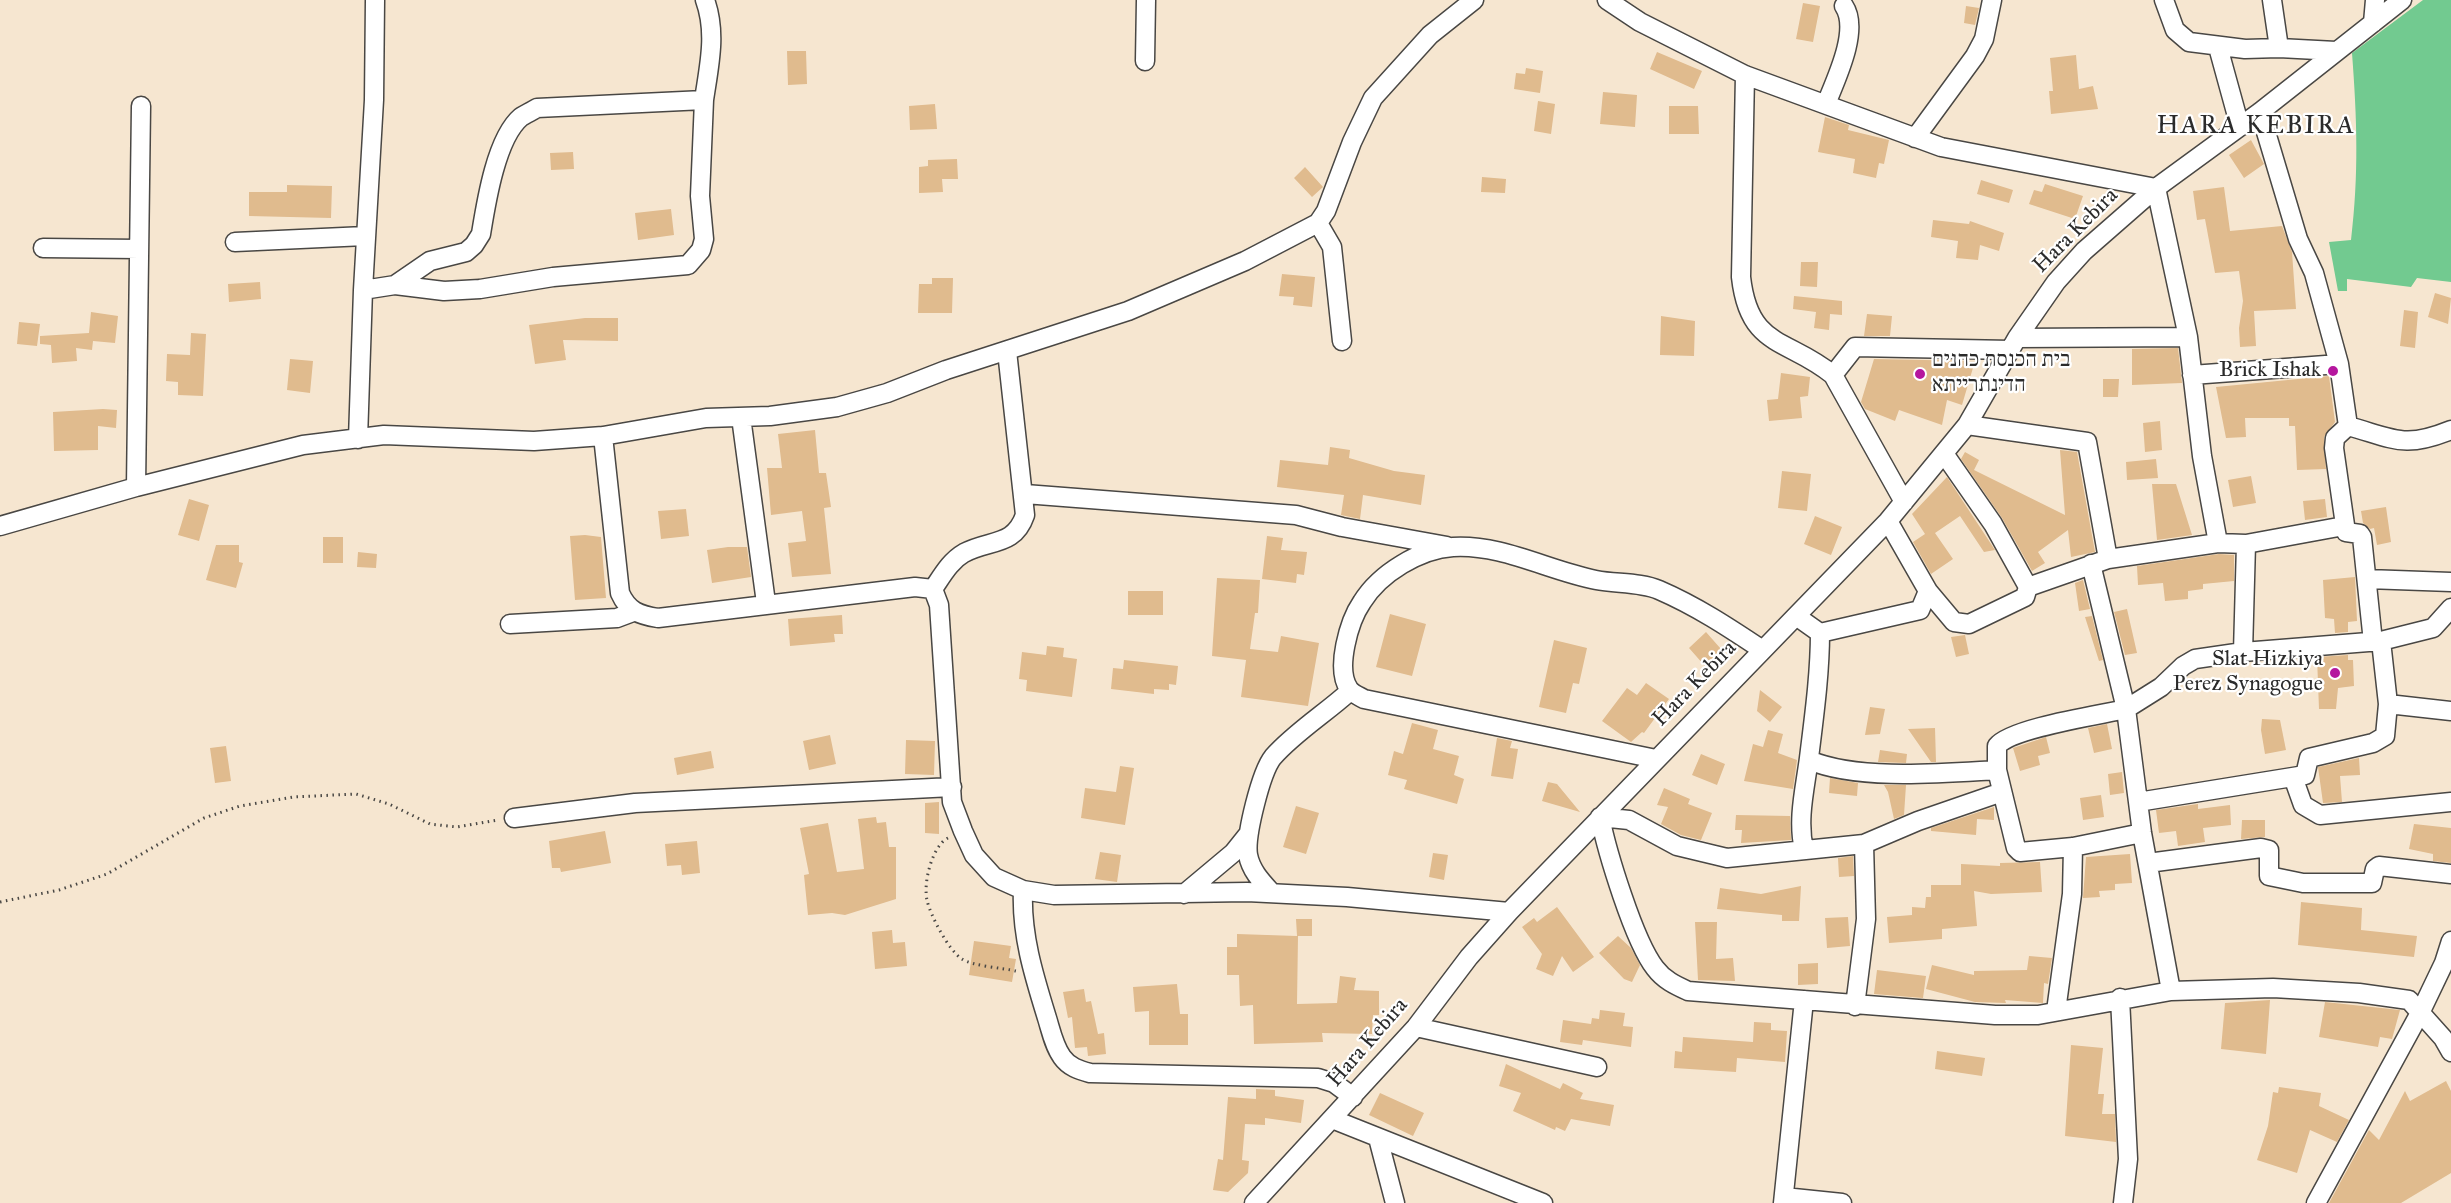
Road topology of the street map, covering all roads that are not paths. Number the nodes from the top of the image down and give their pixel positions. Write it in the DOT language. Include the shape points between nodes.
graph roads {
  1 [pos="375,0"];
  2 [pos="705,0"];
  3 [pos="1146,0"];
  4 [pos="1474,0"];
  5 [pos="1607,0"];
  6 [pos="1992,0"];
  7 [pos="2164,0"];
  8 [pos="2272,0"];
  9 [pos="2374,0"];
  10 [pos="2402,0"];
  11 [pos="1844,6"];
  12 [pos="2373,23"];
  13 [pos="2218,48"];
  14 [pos="2279,48"];
  15 [pos="2336,51"];
  16 [pos="1145,61"];
  17 [pos="1745,75"];
  18 [pos="704,100"];
  19 [pos="1826,104"];
  20 [pos="141,106"];
  21 [pos="2260,112"];
  22 [pos="2240,127"];
  23 [pos="1915,138"];
  24 [pos="2156,188"];
  25 [pos="1318,223"];
  26 [pos="365,236"];
  27 [pos="235,242"];
  28 [pos="43,248"];
  29 [pos="139,249"];
  30 [pos="395,285"];
  31 [pos="363,290"];
  32 [pos="2188,337"];
  33 [pos="1342,341"];
  34 [pos="2014,344"];
  35 [pos="1007,351"];
  36 [pos="2339,364"];
  37 [pos="1833,375"];
  38 [pos="2192,375"];
  39 [pos="741,417"];
  40 [pos="1967,425"];
  41 [pos="2348,426"];
  42 [pos="2451,430"];
  43 [pos="603,436"];
  44 [pos="358,439"];
  45 [pos="1945,455"];
  46 [pos="136,487"];
  47 [pos="1025,494"];
  48 [pos="1904,502"];
  49 [pos="1888,521"];
  50 [pos="2344,525"];
  51 [pos="0,526"];
  52 [pos="2218,543"];
  53 [pos="2246,544"];
  54 [pos="1455,547"];
  55 [pos="2100,562"];
  56 [pos="2367,579"];
  57 [pos="2451,582"];
  58 [pos="2028,587"];
  59 [pos="933,589"];
  60 [pos="1928,591"];
  61 [pos="766,603"];
  62 [pos="2451,608"];
  63 [pos="633,612"];
  64 [pos="1796,616"];
  65 [pos="510,624"];
  66 [pos="1820,633"];
  67 [pos="2377,642"];
  68 [pos="1761,649"];
  69 [pos="2243,652"];
  70 [pos="1350,691"];
  71 [pos="2388,704"];
  72 [pos="2126,709"];
  73 [pos="2451,711"];
  74 [pos="1656,759"];
  75 [pos="1809,760"];
  76 [pos="1998,770"];
  77 [pos="2294,777"];
  78 [pos="952,787"];
  79 [pos="2002,792"];
  80 [pos="2138,802"];
  81 [pos="2451,802"];
  82 [pos="1600,817"];
  83 [pos="514,818"];
  84 [pos="1249,833"];
  85 [pos="2142,833"];
  86 [pos="1864,844"];
  87 [pos="2073,847"];
  88 [pos="1804,850"];
  89 [pos="2148,863"];
  90 [pos="2451,874"];
  91 [pos="1023,890"];
  92 [pos="1272,893"];
  93 [pos="1184,894"];
  94 [pos="1509,912"];
  95 [pos="2451,942"];
  96 [pos="2171,991"];
  97 [pos="2120,998"];
  98 [pos="1804,1000"];
  99 [pos="1855,1005"];
  100 [pos="2056,1011"];
  101 [pos="2421,1011"];
  102 [pos="1416,1027"];
  103 [pos="2451,1052"];
  104 [pos="1597,1067"];
  105 [pos="1353,1097"];
  106 [pos="1332,1119"];
  107 [pos="1378,1138"];
  108 [pos="1783,1200"];
  109 [pos="1257,1201"];
  110 [pos="1395,1203"];
  111 [pos="1543,1203"];
  112 [pos="1842,1203"];
  113 [pos="2123,1203"];
  114 [pos="2316,1203"];
  1 -- 26 [label="street"];
  2 -- 18 [label="street" via="712,23 712,44"];
  3 -- 16 [label="street"];
  4 -- 25 [label="street" via="1431,35 1373,98"];
  5 -- 17 [label="street, Hara Kebira" via="1640,22"];
  6 -- 23 [label="street" via="1984,39 1975,56"];
  7 -- 13 [label="street" via="2175,30 2189,42 2212,43"];
  8 -- 14 [label="street"];
  9 -- 12 [label="street"];
  10 -- 12 [label="street, Hara Kebira"];
  11 -- 19 [label="street" via="1850,26 1843,62"];
  12 -- 15 [label="street, Hara Kebira"];
  13 -- 14 [label="street"];
  13 -- 22 [label="street"];
  14 -- 15 [label="street"];
  15 -- 21 [label="street, Hara Kebira"];
  17 -- 19 [label="street, Hara Kebira"];
  17 -- 37 [label="street" via="1741,277 1745,306 1761,332"];
  18 -- 30 [label="street" via="537,108 521,117 500,153 481,234 474,245 466,252 430,261"];
  18 -- 30 [label="street" via="700,196 704,239 701,250 688,265 553,277 468,290"];
  19 -- 23 [label="street, Hara Kebira"];
  20 -- 29 [label="street"];
  21 -- 22 [label="street, Hara Kebira"];
  21 -- 36 [label="street" via="2298,239 2314,273"];
  22 -- 24 [label="street, Hara Kebira"];
  23 -- 24 [label="street, Hara Kebira" via="1941,147"];
  24 -- 32 [label="street"];
  24 -- 34 [label="street, Hara Kebira" via="2084,251 2056,282"];
  25 -- 33 [label="street" via="1332,247"];
  25 -- 35 [label="street" via="1245,261 1128,311"];
  26 -- 27 [label="street"];
  26 -- 31 [label="street"];
  28 -- 29 [label="street"];
  29 -- 46 [label="street"];
  30 -- 31 [label="street"];
  31 -- 44 [label="street"];
  32 -- 34 [label="street"];
  32 -- 38 [label="street"];
  34 -- 37 [label="street" via="1855,347"];
  34 -- 40 [label="street, Hara Kebira"];
  35 -- 39 [label="street" via="837,407"];
  35 -- 47 [label="street"];
  36 -- 38 [label="street"];
  36 -- 41 [label="street"];
  37 -- 48 [label="street"];
  38 -- 52 [label="street"];
  39 -- 43 [label="street" via="706,418"];
  39 -- 61 [label="street"];
  40 -- 45 [label="street, Hara Kebira"];
  40 -- 55 [label="street" via="2087,442"];
  41 -- 42 [label="street" via="2405,442 2424,441"];
  41 -- 50 [label="street" via="2335,438 2334,448"];
  43 -- 44 [label="street" via="534,441 423,435"];
  43 -- 63 [label="street" via="620,593"];
  44 -- 46 [label="street" via="303,445"];
  45 -- 48 [label="street, Hara Kebira"];
  45 -- 58 [label="street" via="1993,524"];
  46 -- 51 [label="street"];
  47 -- 54 [label="street" via="1296,515"];
  47 -- 59 [label="street" via="1020,529 1002,541 964,553"];
  48 -- 49 [label="street, Hara Kebira"];
  49 -- 60 [label="street"];
  49 -- 64 [label="street, Hara Kebira"];
  50 -- 53 [label="street"];
  50 -- 56 [label="street" via="2349,534 2362,537"];
  52 -- 53 [label="street"];
  52 -- 55 [label="street"];
  53 -- 69 [label="street"];
  54 -- 68 [label="street" via="1517,557 1594,579 1655,588 1696,607"];
  54 -- 70 [label="street" via="1432,551 1399,567 1361,602 1344,651 1345,681"];
  55 -- 58 [label="street"];
  55 -- 72 [label="street"];
  56 -- 57 [label="street"];
  56 -- 67 [label="street"];
  58 -- 60 [label="street" via="2025,597 1969,624 1947,616"];
  59 -- 61 [label="street" via="915,587 834,599"];
  59 -- 78 [label="street" via="939,605"];
  60 -- 66 [label="street" via="1920,610"];
  61 -- 63 [label="street" via="658,618"];
  62 -- 67 [label="street" via="2433,628"];
  63 -- 65 [label="street" via="617,618"];
  64 -- 66 [label="street"];
  64 -- 68 [label="street, Hara Kebira"];
  66 -- 75 [label="street"];
  67 -- 69 [label="street"];
  67 -- 71 [label="street"];
  68 -- 74 [label="street, Hara Kebira"];
  69 -- 72 [label="street" via="2195,659"];
  70 -- 74 [label="street" via="1364,699"];
  70 -- 84 [label="street" via="1272,759"];
  71 -- 73 [label="street"];
  71 -- 77 [label="street" via="2385,736 2373,743 2309,758 2305,776"];
  72 -- 76 [label="street" via="2006,738 1997,746"];
  72 -- 80 [label="street"];
  74 -- 82 [label="street, Hara Kebira"];
  75 -- 76 [label="street" via="1823,766 1880,772"];
  75 -- 88 [label="street" via="1802,797"];
  76 -- 79 [label="street"];
  77 -- 80 [label="street"];
  77 -- 81 [label="street" via="2303,805 2320,815"];
  78 -- 83 [label="street" via="635,803"];
  78 -- 91 [label="street" via="952,802 974,855 994,877"];
  79 -- 86 [label="street"];
  79 -- 87 [label="street" via="2020,852"];
  80 -- 85 [label="street"];
  82 -- 88 [label="street" via="1629,820 1677,846 1727,858"];
  82 -- 94 [label="street, Hara Kebira"];
  82 -- 98 [label="street" via="1605,844 1644,950 1668,982 1688,991"];
  84 -- 92 [label="street" via="1252,867"];
  84 -- 93 [label="street" via="1233,853"];
  85 -- 87 [label="street"];
  85 -- 89 [label="street"];
  86 -- 88 [label="street"];
  86 -- 99 [label="street" via="1866,919"];
  87 -- 100 [label="street" via="2072,894"];
  89 -- 90 [label="street" via="2261,848 2269,850 2269,876 2303,883 2372,883 2379,866"];
  89 -- 96 [label="street"];
  91 -- 93 [label="street" via="1054,895"];
  91 -- 105 [label="street" via="1022,912 1033,974 1056,1045 1072,1068 1090,1073 1318,1078 1334,1083"];
  92 -- 93 [label="street"];
  92 -- 94 [label="street"];
  94 -- 102 [label="street, Hara Kebira"];
  95 -- 101 [label="street"];
  96 -- 97 [label="street"];
  96 -- 101 [label="street" via="2273,988 2359,993 2402,997"];
  97 -- 100 [label="street"];
  97 -- 113 [label="street" via="2128,1159"];
  98 -- 99 [label="street"];
  98 -- 108 [label="street"];
  99 -- 100 [label="street" via="1995,1015"];
  101 -- 103 [label="street"];
  101 -- 114 [label="street"];
  102 -- 104 [label="street"];
  102 -- 105 [label="street, Hara Kebira"];
  105 -- 106 [label="street, Hara Kebira"];
  106 -- 107 [label="street"];
  106 -- 109 [label="street, Hara Kebira"];
  107 -- 110 [label="street"];
  107 -- 111 [label="street"];
  108 -- 112 [label="street"];
}
